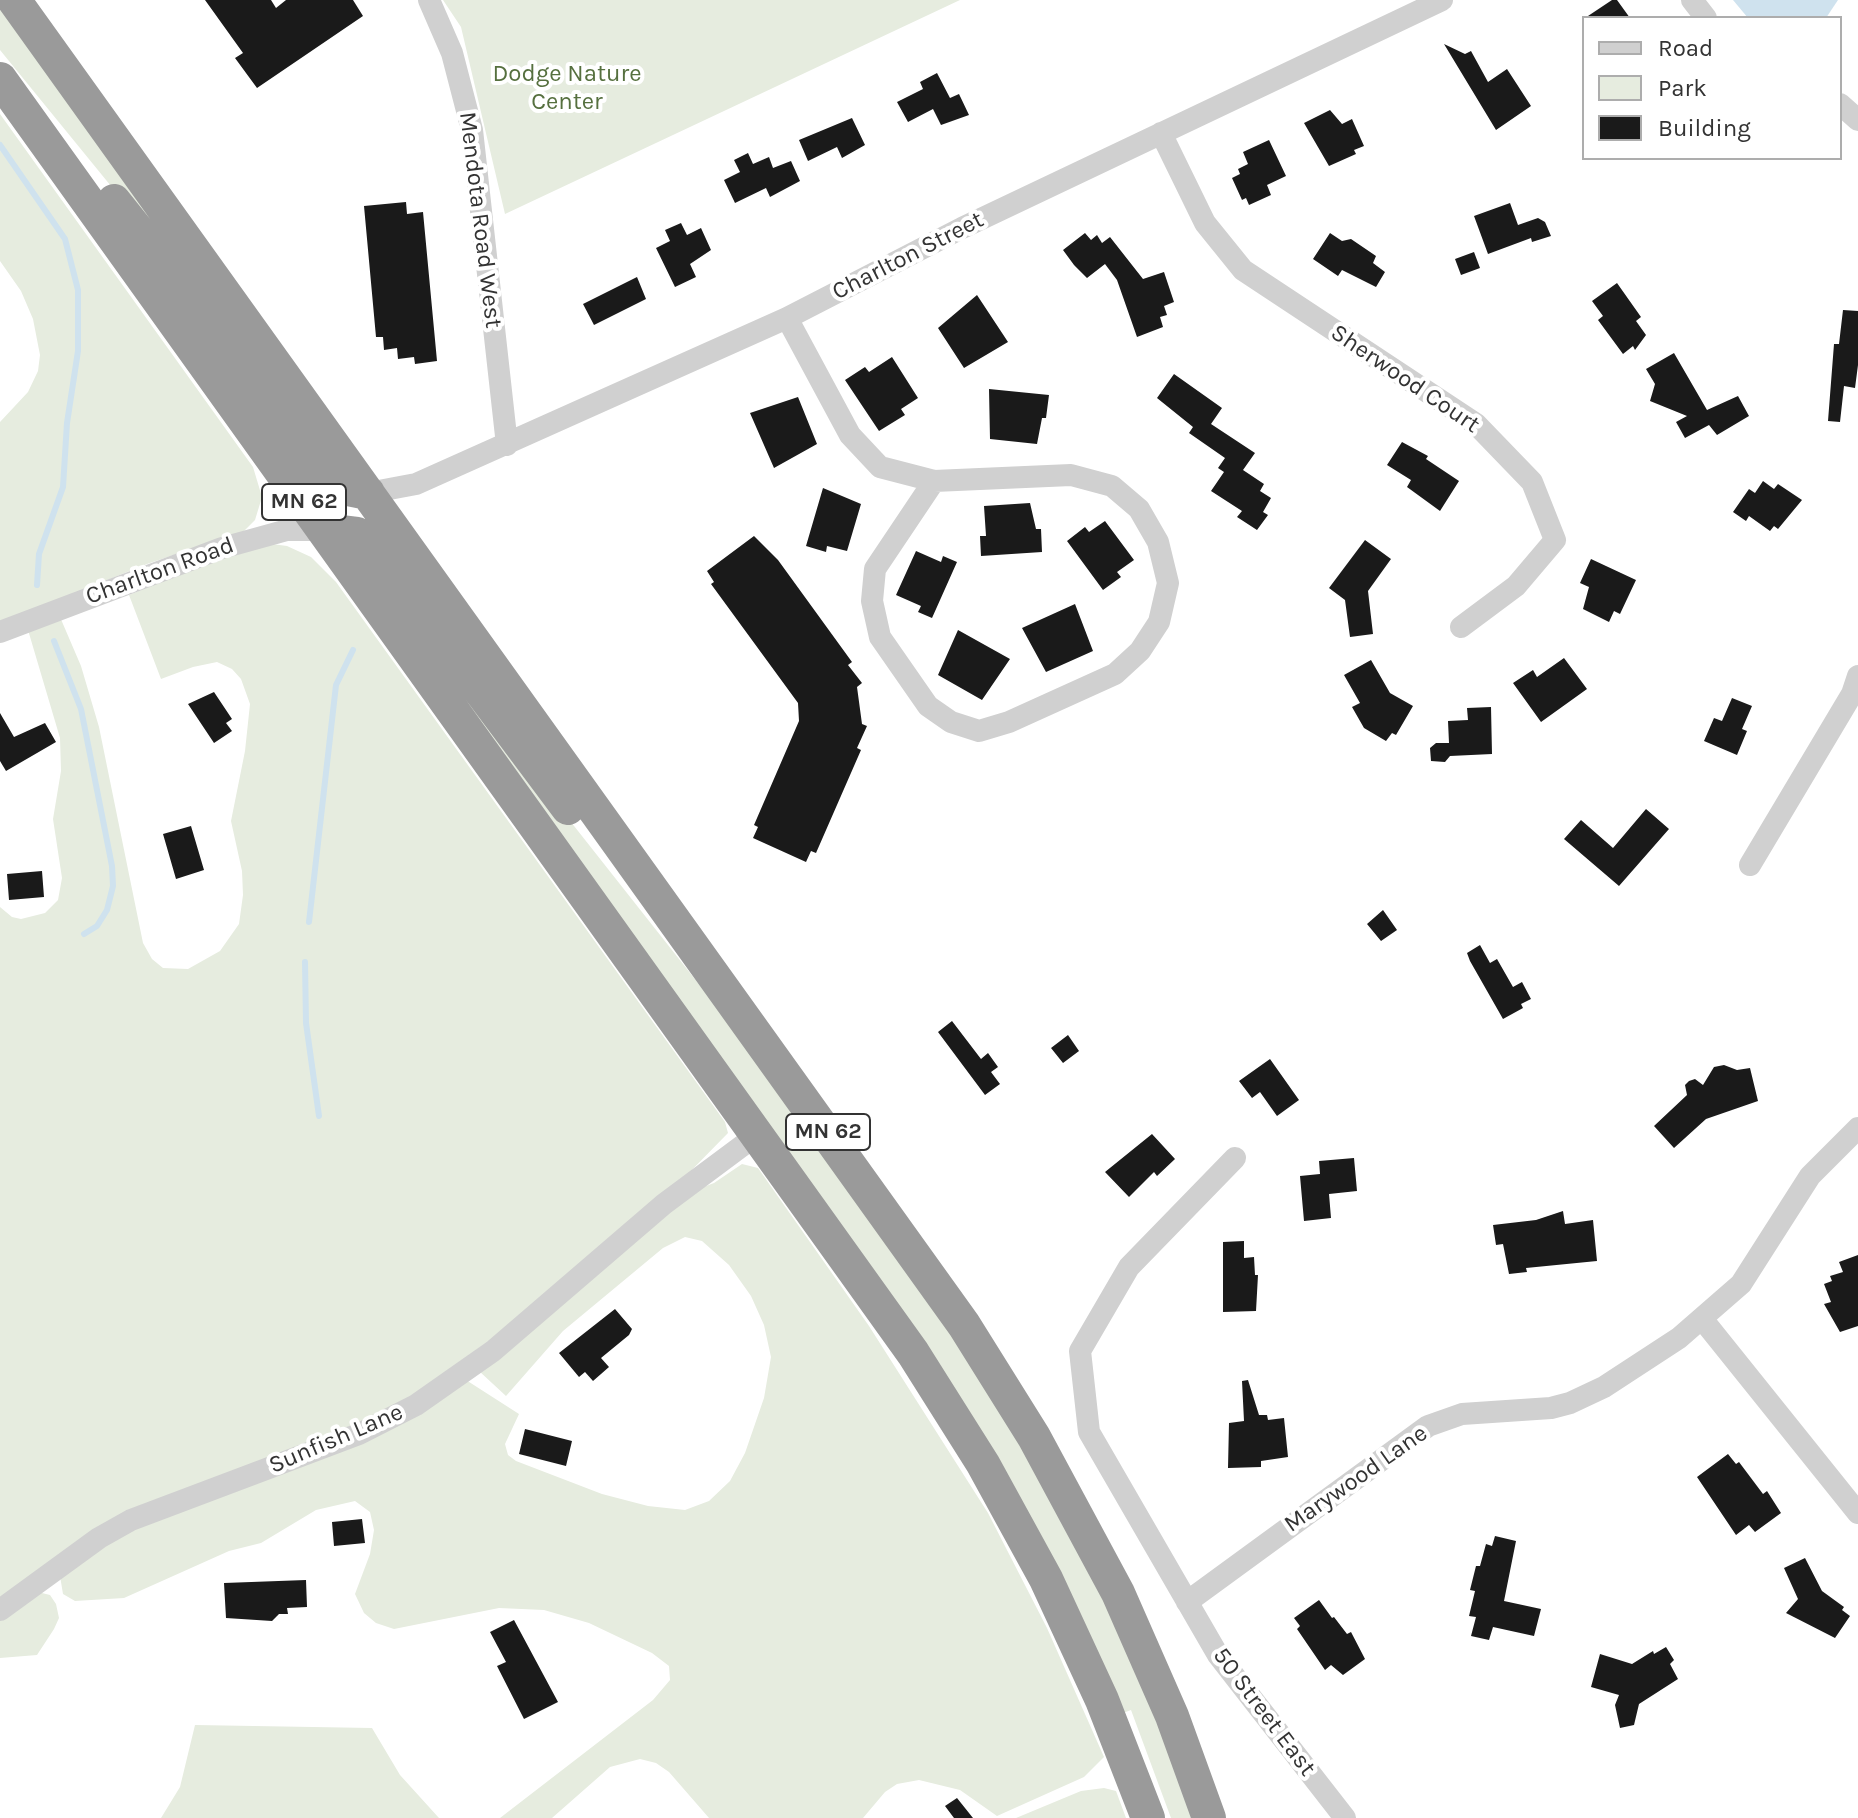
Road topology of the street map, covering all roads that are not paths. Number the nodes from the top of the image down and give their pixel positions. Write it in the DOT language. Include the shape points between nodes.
graph roads {
  1 [pos="14,0"];
  2 [pos="429,0"];
  3 [pos="1442,0"];
  4 [pos="1692,0"];
  5 [pos="1704,16"];
  6 [pos="0,68"];
  7 [pos="0,79"];
  8 [pos="1842,106"];
  9 [pos="1858,120"];
  10 [pos="1161,133"];
  11 [pos="787,318"];
  12 [pos="507,445"];
  13 [pos="934,481"];
  14 [pos="368,493"];
  15 [pos="324,530"];
  16 [pos="1461,627"];
  17 [pos="0,632"];
  18 [pos="1858,676"];
  19 [pos="1750,865"];
  20 [pos="758,1035"];
  21 [pos="1858,1128"];
  22 [pos="758,1134"];
  23 [pos="1235,1158"];
  24 [pos="1703,1320"];
  25 [pos="1858,1513"];
  26 [pos="1187,1602"];
  27 [pos="0,1610"];
  28 [pos="1148,1818"];
  29 [pos="1209,1818"];
  30 [pos="1345,1818"];
  1 -- 14 [label="highway, MN 62"];
  2 -- 12 [label="street, Mendota Road West" via="452,53 472,130"];
  3 -- 10 [label="street, Charlton Street"];
  4 -- 5 [label="street"];
  6 -- 14 [label="highway" via="185,290 323,476 338,487"];
  7 -- 15 [label="highway, MN 62"];
  8 -- 9 [label="street"];
  10 -- 11 [label="street, Charlton Street"];
  10 -- 16 [label="street, Sherwood Court" via="1205,223 1243,270 1476,424 1532,482 1555,540 1516,586"];
  11 -- 12 [label="street, Charlton Street"];
  11 -- 13 [label="street" via="850,435 880,467"];
  12 -- 14 [label="street, Charlton Street" via="410,487"];
  13 -- 13 [label="street" via="875,569 872,601 880,637 928,706 951,722 979,731 1115,674 1140,651 1159,622 1168,583 1158,542 1139,509 1112,486 1071,475"];
  14 -- 20 [label="highway, MN 62"];
  15 -- 17 [label="street, Charlton Road" via="287,530 211,551"];
  15 -- 20 [label="highway" via="357,534 370,543 646,909"];
  15 -- 22 [label="highway, MN 62"];
  18 -- 19 [label="street"];
  20 -- 29 [label="highway, MN 62" via="955,1313 1049,1463 1155,1674"];
  21 -- 24 [label="street, Marywood Lane" via="1817,1167 1758,1262"];
  22 -- 27 [label="street, Sunfish Lane" via="664,1204 493,1351 416,1405 359,1434 138,1516"];
  22 -- 28 [label="highway, MN 62" via="913,1353 1005,1503 1084,1659"];
  23 -- 26 [label="street, 50 Street East" via="1129,1267 1080,1351 1089,1432"];
  24 -- 25 [label="street"];
  24 -- 26 [label="street, Marywood Lane" via="1579,1400 1551,1408 1462,1414 1428,1426"];
  26 -- 30 [label="street, 50 Street East" via="1218,1655"];
}
